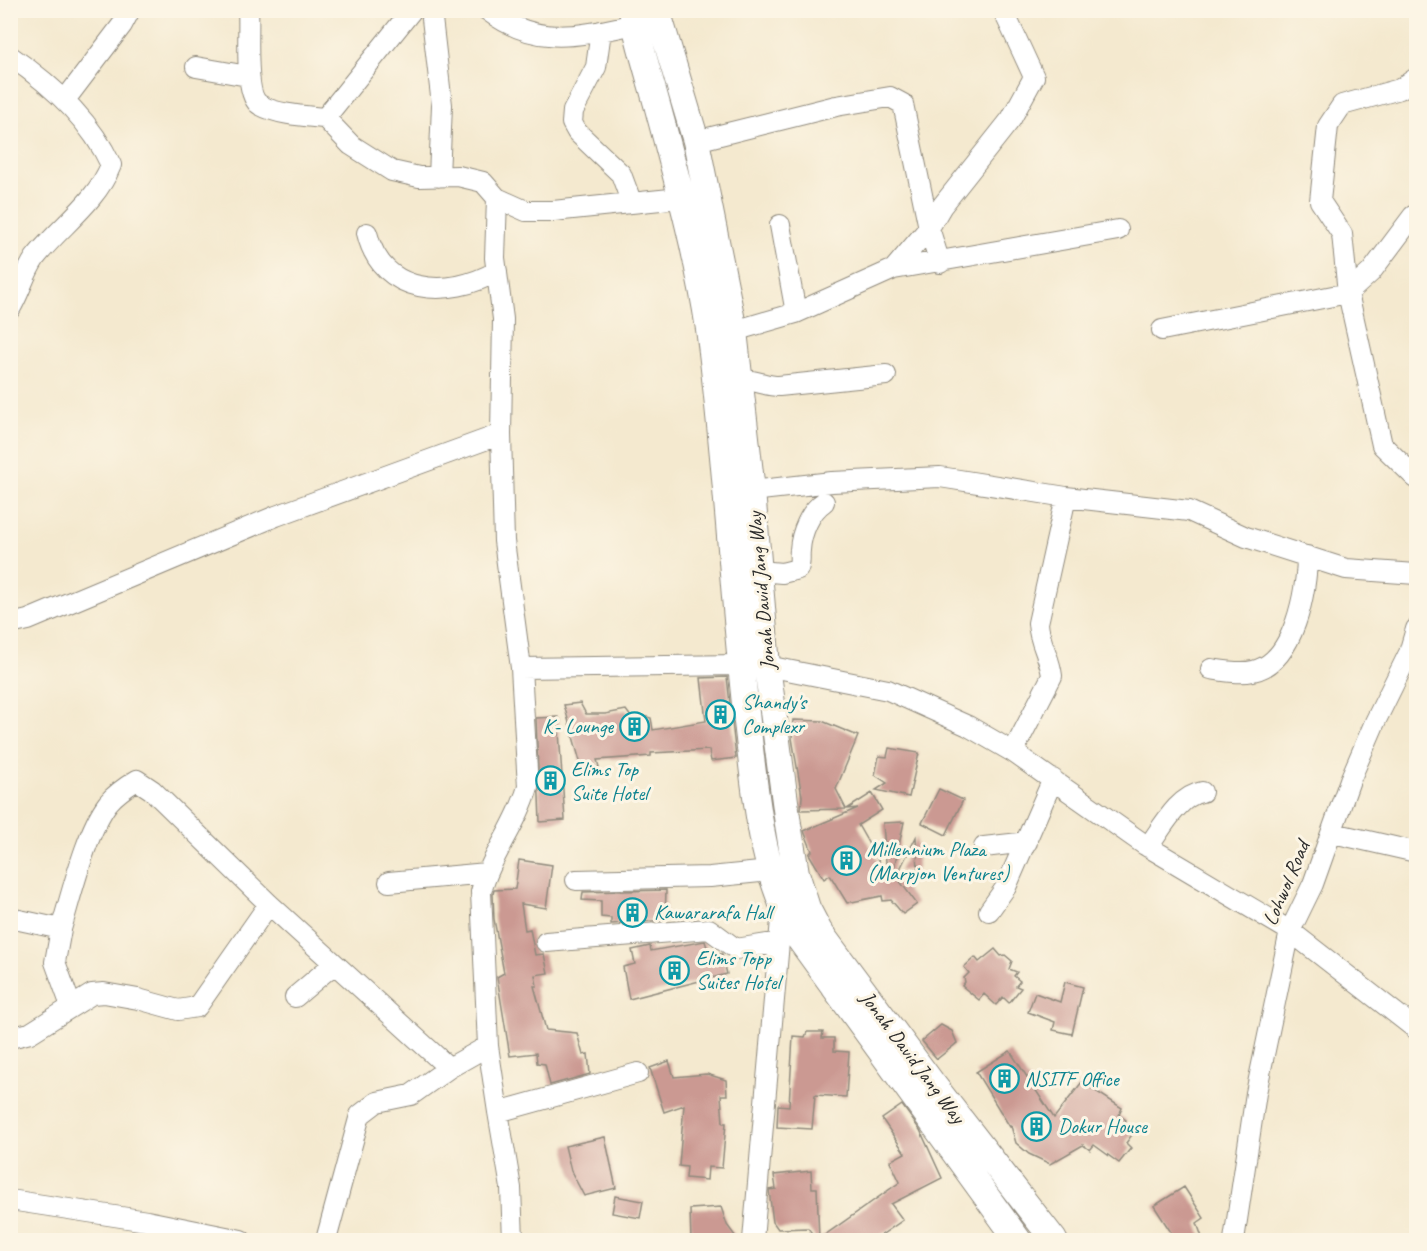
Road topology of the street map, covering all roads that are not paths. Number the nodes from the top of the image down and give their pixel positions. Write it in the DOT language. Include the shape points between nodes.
graph roads {
  1 [pos="130,10"];
  2 [pos="248,10"];
  3 [pos="412,10"];
  4 [pos="431,10"];
  5 [pos="487,10"];
  6 [pos="657,10"];
  7 [pos="1003,10"];
  8 [pos="634,17"];
  9 [pos="601,32"];
  10 [pos="10,56"];
  11 [pos="196,67"];
  12 [pos="248,76"];
  13 [pos="1416,78"];
  14 [pos="64,100"];
  15 [pos="325,118"];
  16 [pos="696,141"];
  17 [pos="439,177"];
  18 [pos="497,198"];
  19 [pos="680,198"];
  20 [pos="631,201"];
  21 [pos="1413,216"];
  22 [pos="780,225"];
  23 [pos="929,228"];
  24 [pos="1118,230"];
  25 [pos="367,233"];
  26 [pos="940,263"];
  27 [pos="894,269"];
  28 [pos="497,271"];
  29 [pos="1348,292"];
  30 [pos="10,309"];
  31 [pos="796,313"];
  32 [pos="1162,330"];
  33 [pos="734,331"];
  34 [pos="886,375"];
  35 [pos="739,380"];
  36 [pos="501,434"];
  37 [pos="1416,478"];
  38 [pos="752,491"];
  39 [pos="1066,497"];
  40 [pos="824,502"];
  41 [pos="1307,556"];
  42 [pos="759,571"];
  43 [pos="1416,574"];
  44 [pos="10,624"];
  45 [pos="1416,629"];
  46 [pos="740,665"];
  47 [pos="767,666"];
  48 [pos="521,668"];
  49 [pos="1211,669"];
  50 [pos="1013,752"];
  51 [pos="1053,779"];
  52 [pos="1202,792"];
  53 [pos="1333,833"];
  54 [pos="1027,842"];
  55 [pos="984,847"];
  56 [pos="1148,847"];
  57 [pos="1416,852"];
  58 [pos="770,870"];
  59 [pos="487,873"];
  60 [pos="576,880"];
  61 [pos="389,882"];
  62 [pos="269,904"];
  63 [pos="782,908"];
  64 [pos="989,911"];
  65 [pos="10,918"];
  66 [pos="62,928"];
  67 [pos="1290,930"];
  68 [pos="546,942"];
  69 [pos="780,942"];
  70 [pos="334,964"];
  71 [pos="295,997"];
  72 [pos="71,1006"];
  73 [pos="1416,1029"];
  74 [pos="10,1038"];
  75 [pos="488,1046"];
  76 [pos="449,1068"];
  77 [pos="638,1072"];
  78 [pos="498,1112"];
  79 [pos="10,1200"];
  80 [pos="241,1240"];
  81 [pos="326,1240"];
  82 [pos="513,1240"];
  83 [pos="753,1240"];
  84 [pos="1018,1240"];
  85 [pos="1054,1240"];
  86 [pos="1234,1240"];
  1 -- 14 [label="street"];
  2 -- 12 [label="street"];
  3 -- 15 [label="street"];
  4 -- 17 [label="street" via="442,105"];
  5 -- 9 [label="street" via="517,30 558,37"];
  6 -- 16 [label="main road, Jonah David Jang Way"];
  7 -- 23 [label="street" via="1034,77 1011,119"];
  8 -- 9 [label="street"];
  8 -- 19 [label="main road"];
  9 -- 20 [label="street" via="596,68 573,111 572,123 621,174"];
  10 -- 14 [label="street"];
  11 -- 12 [label="street"];
  12 -- 15 [label="street" via="251,94 259,105"];
  13 -- 29 [label="street" via="1400,89 1342,105 1328,126 1320,201 1342,234"];
  14 -- 30 [label="street" via="100,141 111,165 103,185 35,258"];
  15 -- 17 [label="street" via="351,146 392,171"];
  16 -- 23 [label="street" via="836,106 890,97 903,104"];
  16 -- 33 [label="main road, Jonah David Jang Way"];
  17 -- 18 [label="street" via="458,176 483,182"];
  18 -- 20 [label="street" via="526,211"];
  18 -- 28 [label="street"];
  19 -- 20 [label="street"];
  19 -- 46 [label="main road" via="696,255 709,328 728,490"];
  21 -- 29 [label="street" via="1371,272"];
  22 -- 31 [label="street"];
  23 -- 26 [label="street"];
  23 -- 27 [label="street"];
  24 -- 26 [label="street"];
  25 -- 28 [label="street" via="377,260 400,280 451,288 466,286"];
  26 -- 27 [label="street"];
  27 -- 31 [label="street"];
  28 -- 36 [label="street" via="503,319"];
  29 -- 32 [label="street"];
  29 -- 37 [label="street" via="1382,445"];
  31 -- 33 [label="street"];
  33 -- 35 [label="main road, Jonah David Jang Way"];
  34 -- 35 [label="street" via="779,386"];
  35 -- 38 [label="main road, Jonah David Jang Way"];
  36 -- 44 [label="street" via="276,516 28,620"];
  36 -- 48 [label="street" via="504,541"];
  38 -- 39 [label="street" via="832,482 940,477"];
  38 -- 42 [label="main road, Jonah David Jang Way"];
  39 -- 41 [label="street" via="1189,511 1246,537"];
  39 -- 50 [label="street" via="1038,623 1039,639 1052,676"];
  40 -- 42 [label="street" via="817,506 806,526 798,569 782,573"];
  41 -- 43 [label="street" via="1346,568"];
  41 -- 49 [label="street" via="1301,608 1296,625 1280,650 1266,666 1253,671"];
  42 -- 47 [label="main road, Jonah David Jang Way"];
  45 -- 53 [label="street, Lohwol Road" via="1409,653 1350,780"];
  46 -- 47 [label="street"];
  46 -- 48 [label="street"];
  46 -- 58 [label="main road" via="759,825"];
  47 -- 50 [label="street" via="888,690 944,714"];
  47 -- 85 [label="main road, Jonah David Jang Way" via="796,873 815,924"];
  48 -- 59 [label="street" via="528,787"];
  50 -- 51 [label="street"];
  51 -- 54 [label="street"];
  51 -- 56 [label="street"];
  52 -- 56 [label="street" via="1192,793 1177,808"];
  53 -- 57 [label="street"];
  53 -- 67 [label="street, Lohwol Road"];
  54 -- 55 [label="street"];
  54 -- 64 [label="street" via="1006,887"];
  56 -- 67 [label="street"];
  58 -- 60 [label="street" via="710,877"];
  58 -- 63 [label="main road"];
  59 -- 61 [label="street"];
  59 -- 75 [label="street" via="481,892"];
  62 -- 66 [label="street" via="137,780 108,802 94,827"];
  62 -- 70 [label="street"];
  62 -- 72 [label="street" via="196,1006 178,1010 104,993 92,994"];
  63 -- 69 [label="street"];
  63 -- 84 [label="main road" via="798,937"];
  65 -- 66 [label="street"];
  66 -- 72 [label="street" via="55,962"];
  67 -- 73 [label="street"];
  67 -- 86 [label="street, Lohwol Road" via="1256,1093"];
  68 -- 69 [label="street" via="709,929 736,949"];
  69 -- 83 [label="street"];
  70 -- 71 [label="street"];
  70 -- 76 [label="street"];
  72 -- 74 [label="street" via="30,1033"];
  75 -- 76 [label="street"];
  75 -- 78 [label="street"];
  76 -- 81 [label="street" via="411,1095 377,1102 360,1115"];
  77 -- 78 [label="street"];
  78 -- 82 [label="street" via="511,1188"];
  79 -- 80 [label="street"];
}
